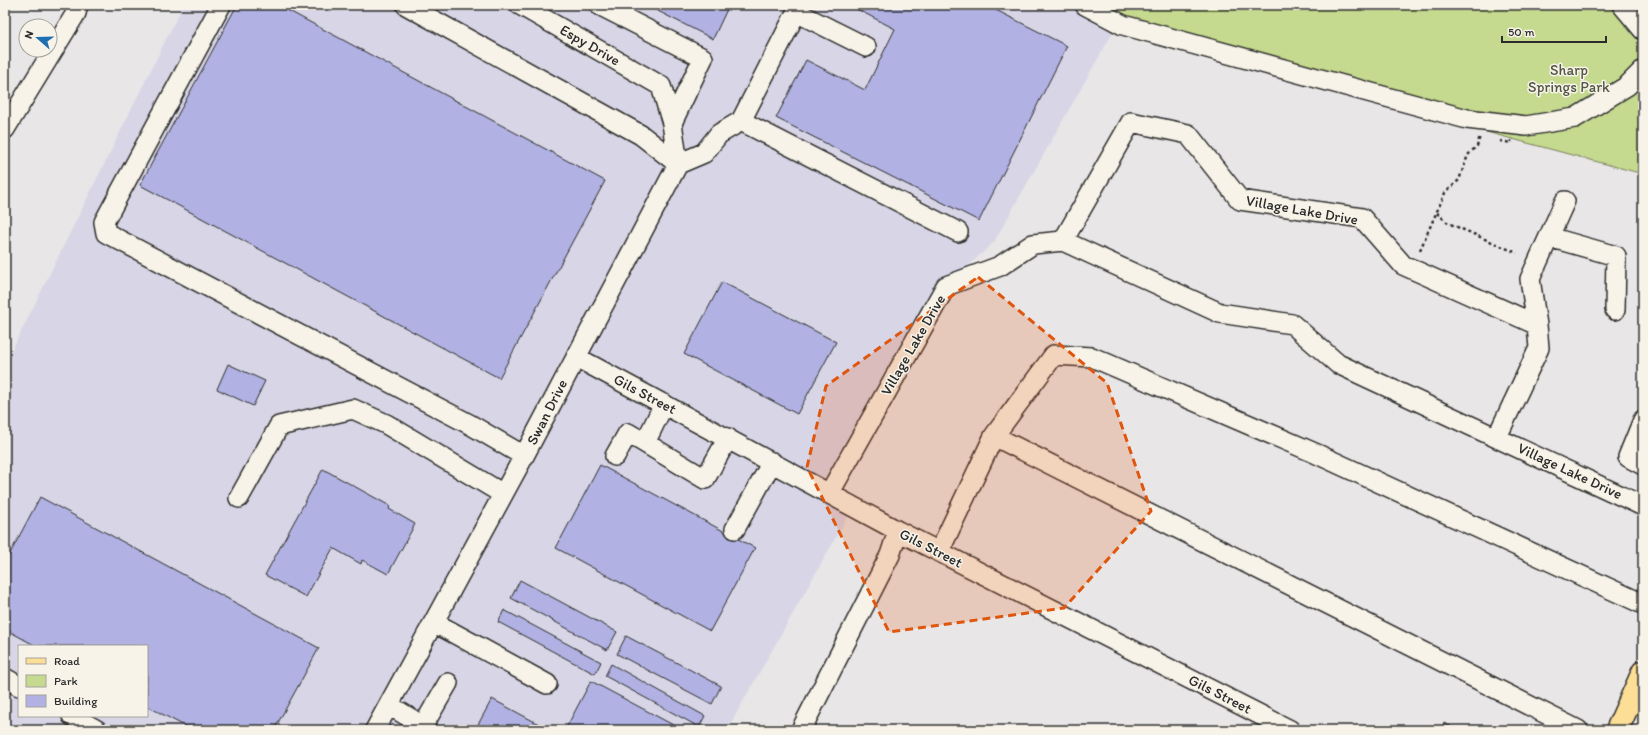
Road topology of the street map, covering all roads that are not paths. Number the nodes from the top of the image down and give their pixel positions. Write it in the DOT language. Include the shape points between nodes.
graph roads {
  1 [pos="78,5"];
  2 [pos="221,5"];
  3 [pos="406,5"];
  4 [pos="520,5"];
  5 [pos="599,5"];
  6 [pos="1085,5"];
  7 [pos="1622,5"];
  8 [pos="798,8"];
  9 [pos="1643,30"];
  10 [pos="866,47"];
  11 [pos="1643,70"];
  12 [pos="741,121"];
  13 [pos="672,123"];
  14 [pos="5,129"];
  15 [pos="678,164"];
  16 [pos="1565,201"];
  17 [pos="958,232"];
  18 [pos="1549,237"];
  19 [pos="1063,241"];
  20 [pos="1615,310"];
  21 [pos="1537,325"];
  22 [pos="576,357"];
  23 [pos="664,404"];
  24 [pos="1643,420"];
  25 [pos="994,436"];
  26 [pos="1497,437"];
  27 [pos="728,438"];
  28 [pos="645,443"];
  29 [pos="524,456"];
  30 [pos="615,456"];
  31 [pos="772,462"];
  32 [pos="1643,465"];
  33 [pos="503,494"];
  34 [pos="829,494"];
  35 [pos="239,498"];
  36 [pos="1643,506"];
  37 [pos="735,529"];
  38 [pos="898,531"];
  39 [pos="939,552"];
  40 [pos="1643,604"];
  41 [pos="434,623"];
  42 [pos="1643,672"];
  43 [pos="5,678"];
  44 [pos="448,683"];
  45 [pos="547,684"];
  46 [pos="18,685"];
  47 [pos="389,705"];
  48 [pos="74,717"];
  49 [pos="97,730"];
  50 [pos="375,730"];
  51 [pos="801,730"];
  52 [pos="1290,730"];
  53 [pos="1578,730"];
  54 [pos="1617,730"];
  1 -- 14 [label="street" via="76,13"];
  2 -- 29 [label="street" via="104,222 106,233 471,425"];
  3 -- 15 [label="street" via="641,135"];
  4 -- 13 [label="street, Espy Drive" via="661,86"];
  5 -- 13 [label="street" via="703,58"];
  6 -- 11 [label="street" via="1122,25 1467,119 1511,125 1526,126 1575,118 1627,86"];
  7 -- 9 [label="street"];
  8 -- 10 [label="street"];
  8 -- 12 [label="street"];
  12 -- 15 [label="street" via="720,134 704,153"];
  12 -- 17 [label="street"];
  13 -- 15 [label="street"];
  15 -- 22 [label="street, Swan Drive"];
  16 -- 18 [label="street"];
  18 -- 20 [label="street" via="1616,256"];
  18 -- 21 [label="street" via="1530,279"];
  19 -- 21 [label="street, Village Lake Drive" via="1131,122 1188,134 1240,200 1362,218 1403,265"];
  19 -- 26 [label="street, Village Lake Drive" via="1220,313 1292,324 1338,364"];
  19 -- 34 [label="street, Village Lake Drive" via="1033,244 1000,266 946,286"];
  21 -- 26 [label="street" via="1539,348"];
  22 -- 23 [label="street, Gils Street"];
  22 -- 29 [label="street, Swan Drive"];
  23 -- 27 [label="street, Gils Street"];
  23 -- 28 [label="street"];
  24 -- 32 [label="street" via="1628,457"];
  25 -- 39 [label="street"];
  25 -- 40 [label="street" via="1054,355 1092,358 1317,454"];
  25 -- 53 [label="street"];
  26 -- 36 [label="street, Village Lake Drive"];
  27 -- 28 [label="street" via="705,479"];
  27 -- 31 [label="street, Gils Street"];
  28 -- 30 [label="street" via="628,433"];
  29 -- 33 [label="street, Swan Drive"];
  31 -- 34 [label="street, Gils Street"];
  31 -- 37 [label="street"];
  33 -- 35 [label="street" via="386,424 353,408 279,426"];
  33 -- 41 [label="street, Swan Drive"];
  34 -- 38 [label="street, Gils Street"];
  38 -- 39 [label="street, Gils Street"];
  38 -- 51 [label="street" via="890,555"];
  39 -- 52 [label="street, Gils Street"];
  41 -- 45 [label="street"];
  41 -- 47 [label="street, Swan Drive"];
  42 -- 54 [label="main road"];
  43 -- 46 [label="street"];
  44 -- 47 [label="street" via="423,726"];
  47 -- 50 [label="street, Swan Drive"];
  48 -- 49 [label="street"];
}
